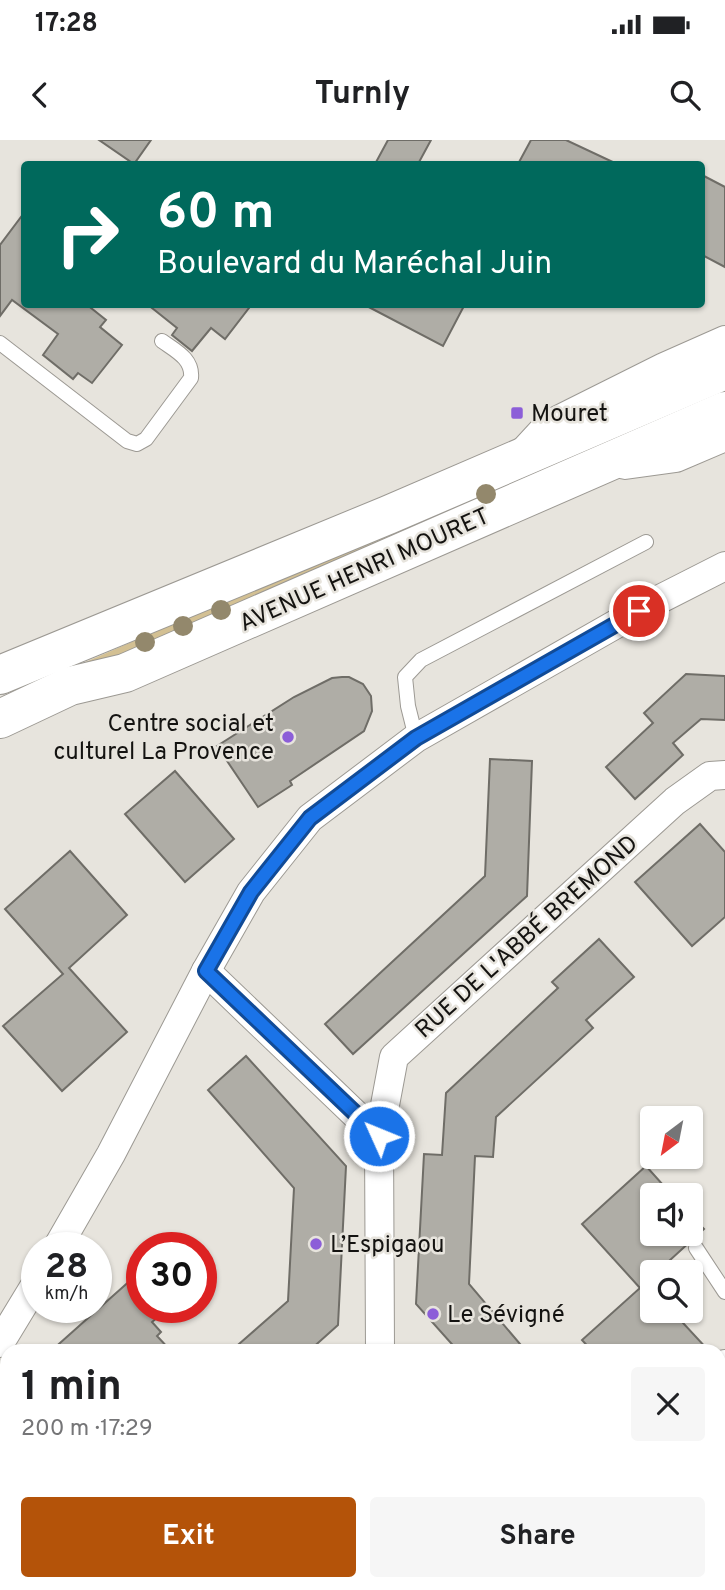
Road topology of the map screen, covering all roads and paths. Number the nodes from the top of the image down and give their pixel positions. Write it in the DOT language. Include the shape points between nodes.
graph roads {
  1 [pos="725,340"];
  2 [pos="162,341"];
  3 [pos="0,343"];
  4 [pos="725,370"];
  5 [pos="725,411"];
  6 [pos="725,437"];
  7 [pos="516,458"];
  8 [pos="587,470"];
  9 [pos="646,542"];
  10 [pos="725,566"];
  11 [pos="0,676"];
  12 [pos="0,719"];
  13 [pos="416,738"];
  14 [pos="725,775"];
  15 [pos="206,971"];
  16 [pos="379,1136"];
  17 [pos="66,1232"];
  18 [pos="696,1248"];
  19 [pos="725,1292"];
  20 [pos="21,1304"];
  21 [pos="5,1325"];
  22 [pos="380,1344"];
  1 -- 7 [label="street, AVENUE HENRI MOURET" via="548,425"];
  2 -- 3 [label="lane" via="187,360 191,378 146,439 137,444 127,441"];
  4 -- 7 [label="main road, AVENUE HENRI MOURET"];
  5 -- 8 [label="main road, AVENUE HENRI MOURET"];
  6 -- 8 [label="street" via="676,458"];
  7 -- 11 [label="main road, AVENUE HENRI MOURET" via="388,516"];
  8 -- 12 [label="main road, AVENUE HENRI MOURET" via="125,673 71,686"];
  9 -- 13 [label="lane" via="421,660 405,677"];
  10 -- 13 [label="street" via="660,598"];
  13 -- 15 [label="street" via="310,818 251,892"];
  14 -- 16 [label="street, RUE DE L'ABBÉ BREMOND" via="710,776 675,801 394,1057"];
  15 -- 16 [label="street"];
  15 -- 17 [label="street"];
  16 -- 22 [label="street, RUE DE L'ABBÉ BREMOND"];
  18 -- 19 [label="lane"];
  20 -- 21 [label="street"];
}
